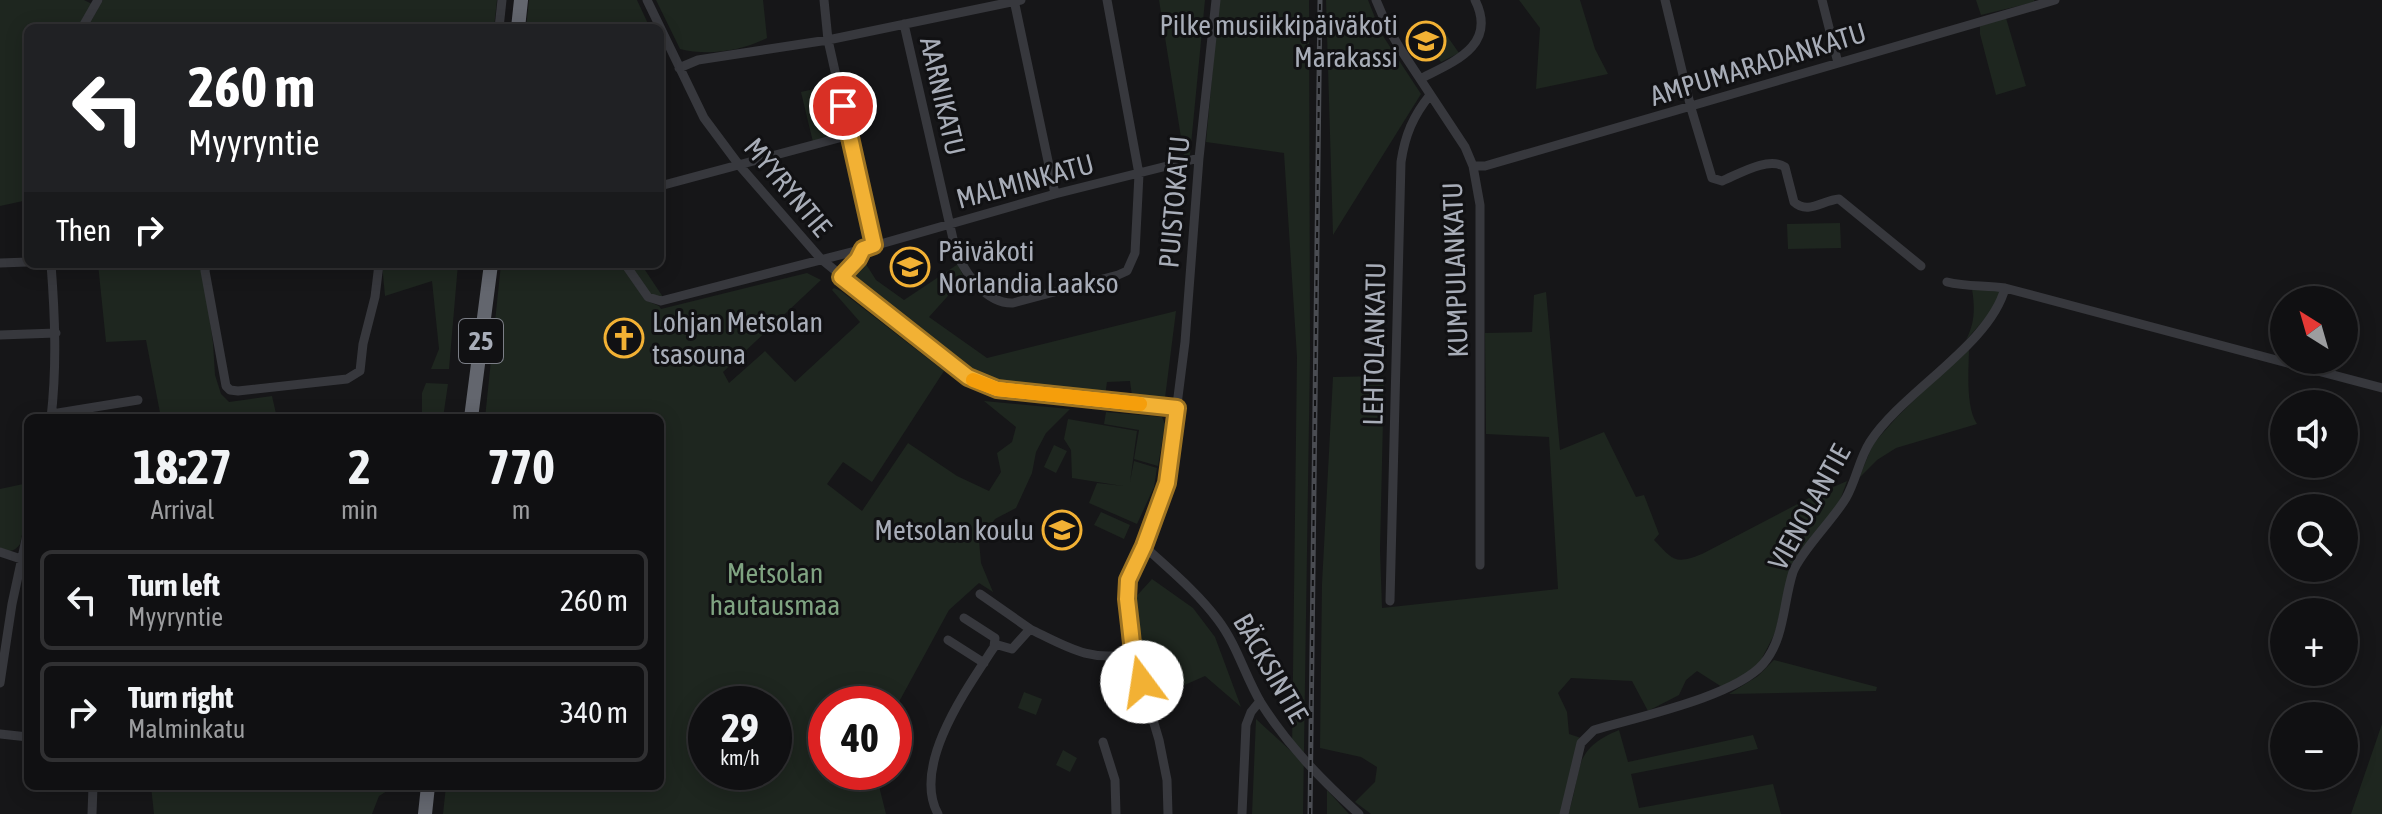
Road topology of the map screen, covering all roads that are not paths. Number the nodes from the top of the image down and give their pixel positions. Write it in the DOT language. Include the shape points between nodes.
graph roads {
  1 [pos="98,0"];
  2 [pos="502,0"];
  3 [pos="521,0"];
  4 [pos="647,0"];
  5 [pos="824,0"];
  6 [pos="1014,0"];
  7 [pos="1021,0"];
  8 [pos="1107,0"];
  9 [pos="1216,0"];
  10 [pos="1376,0"];
  11 [pos="1475,0"];
  12 [pos="1665,0"];
  13 [pos="1822,0"];
  14 [pos="2055,0"];
  15 [pos="84,24"];
  16 [pos="499,24"];
  17 [pos="518,24"];
  18 [pos="659,24"];
  19 [pos="904,24"];
  20 [pos="664,35"];
  21 [pos="828,40"];
  22 [pos="671,50"];
  23 [pos="698,60"];
  24 [pos="1838,63"];
  25 [pos="679,68"];
  26 [pos="1420,79"];
  27 [pos="1430,95"];
  28 [pos="1691,108"];
  29 [pos="850,135"];
  30 [pos="1199,158"];
  31 [pos="739,165"];
  32 [pos="1473,166"];
  33 [pos="1139,174"];
  34 [pos="664,185"];
  35 [pos="1055,194"];
  36 [pos="949,224"];
  37 [pos="874,245"];
  38 [pos="863,249"];
  39 [pos="821,259"];
  40 [pos="24,262"];
  41 [pos="0,263"];
  42 [pos="1921,266"];
  43 [pos="51,268"];
  44 [pos="205,268"];
  45 [pos="379,268"];
  46 [pos="490,268"];
  47 [pos="628,268"];
  48 [pos="841,277"];
  49 [pos="1947,282"];
  50 [pos="2005,288"];
  51 [pos="56,333"];
  52 [pos="0,335"];
  53 [pos="2382,388"];
  54 [pos="138,400"];
  55 [pos="1177,408"];
  56 [pos="52,414"];
  57 [pos="63,414"];
  58 [pos="472,414"];
  59 [pos="1144,546"];
  60 [pos="24,547"];
  61 [pos="0,552"];
  62 [pos="21,559"];
  63 [pos="1480,565"];
  64 [pos="980,594"];
  65 [pos="1390,601"];
  66 [pos="964,618"];
  67 [pos="1030,629"];
  68 [pos="948,640"];
  69 [pos="994,647"];
  70 [pos="1133,653"];
  71 [pos="984,663"];
  72 [pos="0,683"];
  73 [pos="1260,701"];
  74 [pos="0,734"];
  75 [pos="24,737"];
  76 [pos="1103,742"];
  77 [pos="93,790"];
  78 [pos="428,790"];
  79 [pos="92,814"];
  80 [pos="425,814"];
  81 [pos="938,814"];
  82 [pos="1116,814"];
  83 [pos="1168,814"];
  84 [pos="1242,814"];
  85 [pos="1359,814"];
  86 [pos="1564,814"];
  1 -- 15 [label="street"];
  2 -- 16 [label="street"];
  3 -- 17 [label="highway"];
  4 -- 18 [label="street, MYYRYNTIE"];
  5 -- 21 [label="street"];
  6 -- 7 [label="street"];
  6 -- 19 [label="street"];
  6 -- 35 [label="street"];
  8 -- 33 [label="street"];
  9 -- 30 [label="street, PUISTOKATU"];
  10 -- 26 [label="street, KUMPULANKATU"];
  11 -- 26 [label="street" via="1482,20 1472,49"];
  12 -- 28 [label="street"];
  13 -- 24 [label="street"];
  14 -- 24 [label="street, AMPUMARADANKATU"];
  19 -- 21 [label="street"];
  19 -- 36 [label="street, AARNIKATU"];
  20 -- 22 [label="street, MYYRYNTIE"];
  21 -- 23 [label="street"];
  21 -- 29 [label="street"];
  22 -- 23 [label="street"];
  22 -- 25 [label="street, MYYRYNTIE"];
  23 -- 25 [label="street"];
  24 -- 28 [label="street, AMPUMARADANKATU"];
  25 -- 31 [label="street, MYYRYNTIE" via="704,118"];
  26 -- 27 [label="street, KUMPULANKATU"];
  27 -- 32 [label="street, KUMPULANKATU"];
  27 -- 65 [label="street, LEHTOLANKATU" via="1409,125 1401,162"];
  28 -- 32 [label="street, AMPUMARADANKATU"];
  28 -- 42 [label="street" via="1712,178 1722,181 1780,164 1797,206 1839,199"];
  29 -- 31 [label="street"];
  29 -- 37 [label="street"];
  30 -- 33 [label="street, MALMINKATU"];
  30 -- 55 [label="street, PUISTOKATU"];
  31 -- 34 [label="street"];
  31 -- 39 [label="street, MYYRYNTIE"];
  32 -- 63 [label="street, KUMPULANKATU" via="1480,205"];
  33 -- 35 [label="street, MALMINKATU"];
  33 -- 36 [label="street, AARNIKATU" via="1135,253 1127,271 1013,303 1004,303 965,272"];
  35 -- 36 [label="street, MALMINKATU"];
  36 -- 37 [label="street, MALMINKATU"];
  37 -- 38 [label="street, MALMINKATU"];
  38 -- 39 [label="street, MALMINKATU"];
  38 -- 48 [label="street"];
  39 -- 47 [label="street, MALMINKATU" via="661,301 648,297"];
  39 -- 48 [label="street, MYYRYNTIE"];
  40 -- 41 [label="street"];
  43 -- 51 [label="street"];
  44 -- 45 [label="street" via="226,386 238,391 347,379 360,371"];
  46 -- 58 [label="highway, 25"];
  48 -- 55 [label="street, MYYRYNTIE" via="980,383"];
  49 -- 50 [label="street"];
  50 -- 53 [label="street"];
  50 -- 86 [label="street, VIENOLANTIE" via="2001,304 1973,338 1868,444 1846,498 1794,570 1780,631 1764,663 1714,694 1594,730 1581,743"];
  51 -- 52 [label="street"];
  51 -- 56 [label="street"];
  54 -- 57 [label="street"];
  55 -- 59 [label="street, PUISTOKATU" via="1167,483"];
  59 -- 70 [label="street, PUISTOKATU" via="1128,580"];
  59 -- 73 [label="street, BÄCKSINTIE" via="1221,623"];
  60 -- 62 [label="street"];
  61 -- 62 [label="street"];
  62 -- 72 [label="street"];
  64 -- 67 [label="street"];
  66 -- 69 [label="street" via="995,638"];
  67 -- 69 [label="street" via="1012,649"];
  67 -- 70 [label="street" via="1083,654 1105,658"];
  68 -- 71 [label="street"];
  69 -- 71 [label="street"];
  70 -- 83 [label="street, PUISTOKATU" via="1159,740"];
  71 -- 81 [label="street" via="937,750 930,781"];
  73 -- 84 [label="street" via="1246,725"];
  73 -- 85 [label="street, BÄCKSINTIE" via="1311,770"];
  74 -- 75 [label="street"];
  76 -- 82 [label="street" via="1115,780"];
  77 -- 79 [label="street"];
  78 -- 80 [label="highway"];
}
